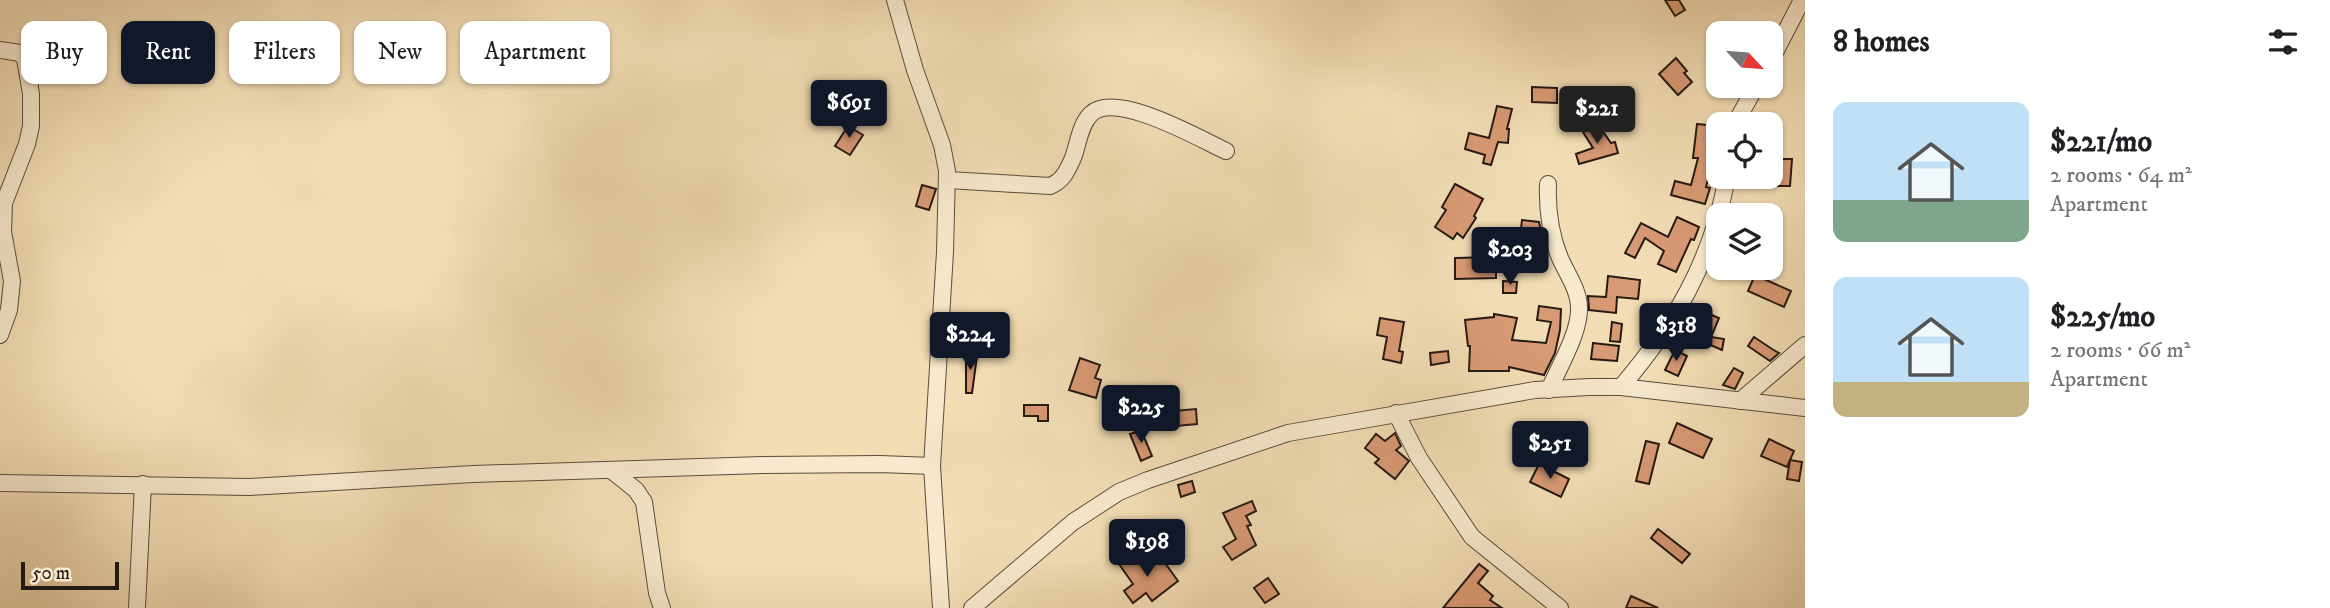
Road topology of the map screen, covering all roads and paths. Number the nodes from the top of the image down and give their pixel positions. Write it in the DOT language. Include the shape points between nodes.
graph roads {
  1 [pos="895,0"];
  2 [pos="1802,0"];
  3 [pos="1783,37"];
  4 [pos="0,50"];
  5 [pos="1226,151"];
  6 [pos="948,180"];
  7 [pos="1548,184"];
  8 [pos="1724,189"];
  9 [pos="0,335"];
  10 [pos="1805,345"];
  11 [pos="1621,387"];
  12 [pos="1549,390"];
  13 [pos="1740,401"];
  14 [pos="1805,408"];
  15 [pos="1396,413"];
  16 [pos="932,466"];
  17 [pos="611,470"];
  18 [pos="0,483"];
  19 [pos="143,484"];
  20 [pos="137,608"];
  21 [pos="662,608"];
  22 [pos="941,608"];
  23 [pos="972,608"];
  24 [pos="1560,608"];
  1 -- 6 [label="street" via="942,145"];
  2 -- 3 [label="street"];
  4 -- 9 [label="street" via="20,52 24,59 31,127 4,203 3,232 12,281"];
  5 -- 6 [label="street" via="1140,113 1109,107 1096,109 1085,120 1068,169 1056,184"];
  6 -- 16 [label="street"];
  7 -- 12 [label="street" via="1549,225 1579,308"];
  8 -- 11 [label="street" via="1699,270 1662,336"];
  10 -- 13 [label="street"];
  11 -- 12 [label="street"];
  11 -- 13 [label="street"];
  12 -- 15 [label="street"];
  13 -- 14 [label="street"];
  15 -- 23 [label="street" via="1288,433 1119,492 1073,522"];
  15 -- 24 [label="street" via="1419,458 1472,537"];
  16 -- 17 [label="street" via="763,464"];
  16 -- 22 [label="street"];
  17 -- 19 [label="street" via="249,487"];
  17 -- 21 [label="street" via="644,502"];
  18 -- 19 [label="street"];
  19 -- 20 [label="street"];
}
